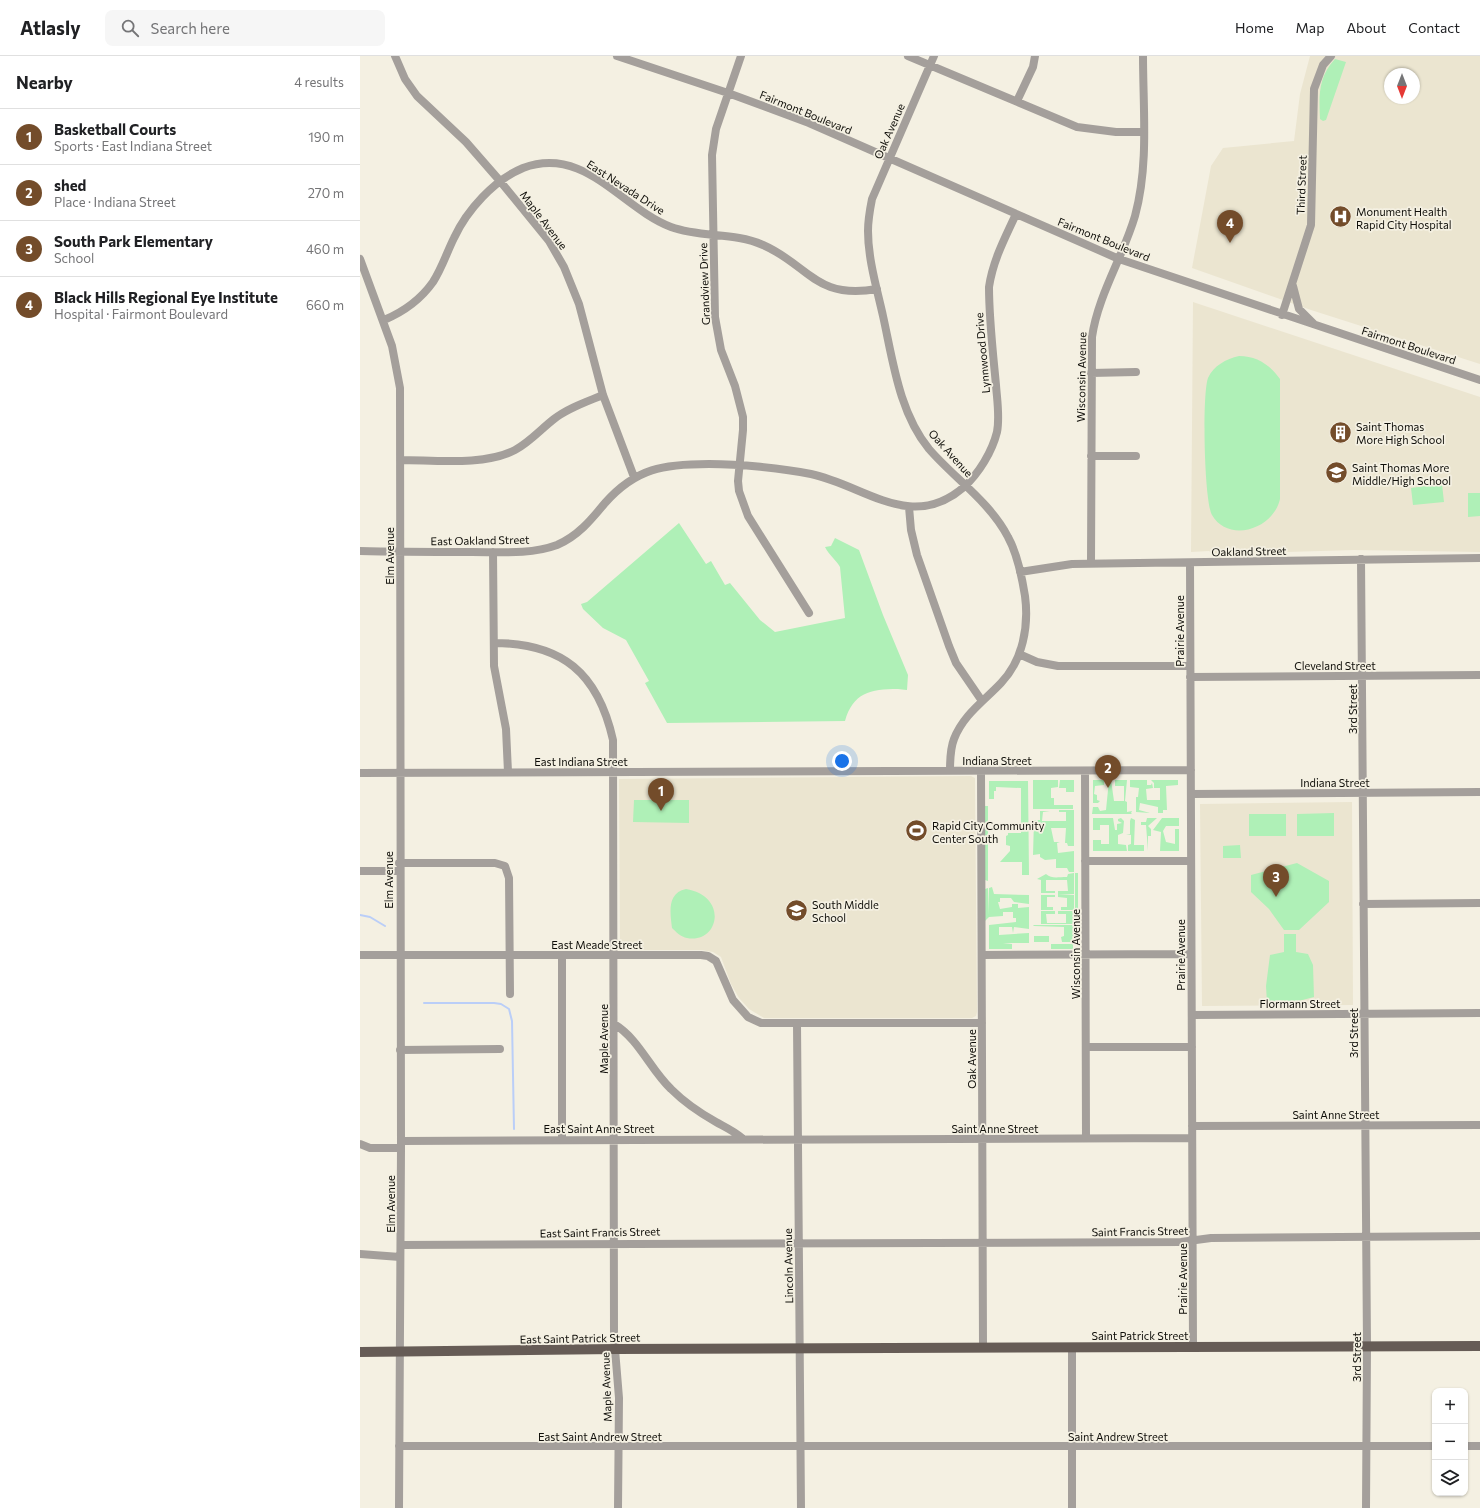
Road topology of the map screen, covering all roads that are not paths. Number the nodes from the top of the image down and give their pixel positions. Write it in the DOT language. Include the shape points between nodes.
graph roads {
  1 [pos="395,56"];
  2 [pos="617,56"];
  3 [pos="741,56"];
  4 [pos="908,56"];
  5 [pos="934,56"];
  6 [pos="1035,56"];
  7 [pos="1143,56"];
  8 [pos="1331,56"];
  9 [pos="930,65"];
  10 [pos="728,93"];
  11 [pos="1017,101"];
  12 [pos="1143,132"];
  13 [pos="889,158"];
  14 [pos="500,182"];
  15 [pos="1016,214"];
  16 [pos="712,235"];
  17 [pos="360,259"];
  18 [pos="1119,259"];
  19 [pos="1293,284"];
  20 [pos="877,289"];
  21 [pos="1282,315"];
  22 [pos="384,320"];
  23 [pos="1316,326"];
  24 [pos="1136,372"];
  25 [pos="1091,373"];
  26 [pos="1480,380"];
  27 [pos="603,395"];
  28 [pos="1091,456"];
  29 [pos="1136,456"];
  30 [pos="400,460"];
  31 [pos="739,466"];
  32 [pos="634,477"];
  33 [pos="965,486"];
  34 [pos="909,507"];
  35 [pos="360,551"];
  36 [pos="400,552"];
  37 [pos="493,552"];
  38 [pos="1480,558"];
  39 [pos="1361,559"];
  40 [pos="1190,563"];
  41 [pos="1091,564"];
  42 [pos="1020,572"];
  43 [pos="809,613"];
  44 [pos="494,643"];
  45 [pos="1019,654"];
  46 [pos="1190,666"];
  47 [pos="1480,675"];
  48 [pos="1363,676"];
  49 [pos="1190,677"];
  50 [pos="982,701"];
  51 [pos="1191,770"];
  52 [pos="803,771"];
  53 [pos="950,771"];
  54 [pos="981,771"];
  55 [pos="1085,771"];
  56 [pos="508,772"];
  57 [pos="613,772"];
  58 [pos="360,773"];
  59 [pos="400,773"];
  60 [pos="1480,792"];
  61 [pos="1363,793"];
  62 [pos="1191,794"];
  63 [pos="1085,861"];
  64 [pos="1191,861"];
  65 [pos="399,867"];
  66 [pos="360,871"];
  67 [pos="1480,903"];
  68 [pos="1363,904"];
  69 [pos="1086,954"];
  70 [pos="1192,954"];
  71 [pos="360,955"];
  72 [pos="562,955"];
  73 [pos="613,955"];
  74 [pos="982,955"];
  75 [pos="400,956"];
  76 [pos="509,956"];
  77 [pos="510,994"];
  78 [pos="1480,1013"];
  79 [pos="1192,1014"];
  80 [pos="1364,1014"];
  81 [pos="982,1023"];
  82 [pos="614,1024"];
  83 [pos="797,1024"];
  84 [pos="1086,1047"];
  85 [pos="1192,1047"];
  86 [pos="500,1049"];
  87 [pos="400,1050"];
  88 [pos="1480,1125"];
  89 [pos="1192,1126"];
  90 [pos="1365,1126"];
  91 [pos="742,1138"];
  92 [pos="1086,1138"];
  93 [pos="1192,1138"];
  94 [pos="562,1139"];
  95 [pos="614,1139"];
  96 [pos="798,1139"];
  97 [pos="982,1139"];
  98 [pos="360,1144"];
  99 [pos="401,1145"];
  100 [pos="1480,1236"];
  101 [pos="1366,1237"];
  102 [pos="1193,1241"];
  103 [pos="983,1242"];
  104 [pos="614,1243"];
  105 [pos="799,1243"];
  106 [pos="400,1245"];
  107 [pos="360,1254"];
  108 [pos="400,1257"];
  109 [pos="1367,1346"];
  110 [pos="1480,1346"];
  111 [pos="983,1347"];
  112 [pos="1072,1347"];
  113 [pos="1193,1348"];
  114 [pos="616,1349"];
  115 [pos="800,1349"];
  116 [pos="360,1352"];
  117 [pos="400,1352"];
  118 [pos="399,1446"];
  119 [pos="1432,1446"];
  120 [pos="1468,1446"];
  121 [pos="1480,1446"];
  122 [pos="619,1447"];
  123 [pos="801,1447"];
  124 [pos="1072,1447"];
  125 [pos="1366,1447"];
  126 [pos="399,1508"];
  127 [pos="618,1508"];
  128 [pos="801,1508"];
  129 [pos="1072,1508"];
  130 [pos="1366,1508"];
  1 -- 14 [label="street, Maple Avenue" via="405,79 417,96 466,142"];
  2 -- 10 [label="street, Fairmont Boulevard"];
  3 -- 10 [label="street, Grandview Drive"];
  4 -- 9 [label="street"];
  5 -- 9 [label="street, Oak Avenue"];
  6 -- 11 [label="street"];
  7 -- 12 [label="street, Wisconsin Avenue"];
  8 -- 19 [label="street, Third Street" via="1323,65 1314,89 1311,225"];
  9 -- 11 [label="street"];
  9 -- 13 [label="street, Oak Avenue"];
  10 -- 13 [label="street, Fairmont Boulevard" via="809,123"];
  10 -- 16 [label="street, Grandview Drive" via="716,129 712,155"];
  11 -- 12 [label="street" via="1077,127 1116,132"];
  12 -- 18 [label="street, Wisconsin Avenue" via="1139,197"];
  13 -- 15 [label="street, Fairmont Boulevard"];
  13 -- 20 [label="street, Oak Avenue" via="872,199 869,216 869,244"];
  14 -- 16 [label="street, East Nevada Drive" via="522,169 535,165 547,163 570,166 590,174 657,220 684,231"];
  14 -- 22 [label="street, East Nevada Drive" via="467,216 429,288 412,304"];
  14 -- 27 [label="street, Maple Avenue" via="548,241 570,277"];
  15 -- 18 [label="street, Fairmont Boulevard"];
  15 -- 33 [label="street, Lynnwood Drive" via="997,254 989,287 998,408 997,430 992,448"];
  16 -- 20 [label="street, East Nevada Drive" via="763,245 830,288 862,292"];
  16 -- 31 [label="street, Grandview Drive" via="716,330 743,417"];
  17 -- 22 [label="street, Elm Avenue"];
  18 -- 21 [label="street, Fairmont Boulevard"];
  18 -- 25 [label="street, Wisconsin Avenue" via="1093,329"];
  19 -- 21 [label="street, Third Street"];
  19 -- 23 [label="street" via="1299,309"];
  20 -- 33 [label="street, Oak Avenue" via="907,411 929,448"];
  21 -- 23 [label="street, Fairmont Boulevard"];
  22 -- 30 [label="street, Elm Avenue" via="398,376"];
  23 -- 26 [label="street, Fairmont Boulevard"];
  24 -- 25 [label="street"];
  25 -- 28 [label="street, Wisconsin Avenue"];
  27 -- 30 [label="street" via="569,410 554,419 524,445 501,456 467,460"];
  27 -- 32 [label="street, Maple Avenue"];
  28 -- 29 [label="street"];
  28 -- 41 [label="street, Wisconsin Avenue"];
  30 -- 36 [label="street, Elm Avenue"];
  31 -- 32 [label="street, East Oakland Street" via="675,466 655,469"];
  31 -- 34 [label="street" via="810,474 885,503"];
  31 -- 43 [label="street, Grandview Drive" via="739,491 748,516"];
  32 -- 37 [label="street, East Oakland Street" via="615,492 586,526 566,541 544,549"];
  33 -- 34 [label="street" via="941,501"];
  33 -- 42 [label="street, Oak Avenue" via="1006,533 1014,549"];
  34 -- 50 [label="street" via="917,554 949,646 956,663"];
  35 -- 36 [label="street, East Oakland Street"];
  36 -- 37 [label="street, East Oakland Street"];
  36 -- 59 [label="street, Elm Avenue"];
  37 -- 44 [label="street"];
  38 -- 39 [label="street, Oakland Street"];
  39 -- 40 [label="street, Oakland Street"];
  39 -- 48 [label="street, 3rd Street"];
  40 -- 41 [label="street, Oakland Street"];
  40 -- 46 [label="street, Prairie Avenue"];
  41 -- 42 [label="street, Oakland Street" via="1054,565"];
  42 -- 45 [label="street, Oak Avenue" via="1027,611"];
  44 -- 56 [label="street" via="494,676 506,729"];
  44 -- 57 [label="street, Maple Avenue" via="526,644 548,651 569,661 585,678 609,722 613,740"];
  45 -- 46 [label="street" via="1038,662 1058,666"];
  45 -- 50 [label="street, Oak Avenue" via="1002,683"];
  46 -- 49 [label="street, Prairie Avenue"];
  47 -- 48 [label="street, Cleveland Street"];
  48 -- 49 [label="street, Cleveland Street"];
  48 -- 61 [label="street, 3rd Street"];
  49 -- 51 [label="street, Prairie Avenue"];
  50 -- 53 [label="street, Oak Avenue" via="967,716 954,740"];
  51 -- 55 [label="street, Indiana Street"];
  51 -- 62 [label="street, Prairie Avenue"];
  52 -- 53 [label="street, Indiana Street"];
  52 -- 57 [label="street, East Indiana Street"];
  53 -- 54 [label="street, Indiana Street"];
  54 -- 55 [label="street, Indiana Street"];
  54 -- 74 [label="street, Oak Avenue"];
  55 -- 63 [label="street, Wisconsin Avenue"];
  56 -- 57 [label="street, East Indiana Street"];
  56 -- 59 [label="street, East Indiana Street"];
  57 -- 73 [label="street, Maple Avenue"];
  58 -- 59 [label="street, East Indiana Street"];
  59 -- 65 [label="street, Elm Avenue"];
  60 -- 61 [label="street, Indiana Street"];
  61 -- 62 [label="street, Indiana Street"];
  61 -- 68 [label="street, 3rd Street"];
  62 -- 64 [label="street, Prairie Avenue"];
  63 -- 64 [label="street"];
  63 -- 69 [label="street, Wisconsin Avenue"];
  64 -- 70 [label="street, Prairie Avenue"];
  65 -- 66 [label="street"];
  65 -- 75 [label="street, Elm Avenue"];
  65 -- 76 [label="street" via="495,863 505,866 509,878"];
  67 -- 68 [label="street"];
  68 -- 80 [label="street, 3rd Street"];
  69 -- 70 [label="street"];
  69 -- 74 [label="street"];
  69 -- 84 [label="street, Wisconsin Avenue"];
  70 -- 79 [label="street, Prairie Avenue"];
  71 -- 75 [label="street, East Meade Street"];
  72 -- 73 [label="street, East Meade Street"];
  72 -- 76 [label="street, East Meade Street"];
  72 -- 94 [label="street"];
  73 -- 82 [label="street, Maple Avenue"];
  73 -- 83 [label="street, East Meade Street" via="708,956 719,965 729,992 740,1010 748,1017 761,1023"];
  74 -- 81 [label="street, Oak Avenue"];
  75 -- 76 [label="street, East Meade Street"];
  75 -- 87 [label="street, Elm Avenue"];
  76 -- 77 [label="street"];
  78 -- 80 [label="street, Flormann Street"];
  79 -- 80 [label="street, Flormann Street"];
  79 -- 85 [label="street, Prairie Avenue"];
  80 -- 90 [label="street, 3rd Street"];
  81 -- 83 [label="street, East Meade Street"];
  81 -- 97 [label="street, Oak Avenue"];
  82 -- 91 [label="street" via="628,1034 671,1090"];
  82 -- 95 [label="street, Maple Avenue"];
  83 -- 96 [label="street, Lincoln Avenue"];
  84 -- 85 [label="street"];
  84 -- 92 [label="street, Wisconsin Avenue"];
  85 -- 89 [label="street, Prairie Avenue"];
  86 -- 87 [label="street"];
  87 -- 99 [label="street, Elm Avenue"];
  88 -- 90 [label="street, Saint Anne Street"];
  89 -- 90 [label="street, Saint Anne Street"];
  89 -- 93 [label="street, Prairie Avenue"];
  90 -- 101 [label="street, 3rd Street"];
  91 -- 95 [label="street, East Saint Anne Street"];
  91 -- 96 [label="street, East Saint Anne Street"];
  92 -- 93 [label="street, Saint Anne Street"];
  92 -- 97 [label="street, Saint Anne Street"];
  93 -- 102 [label="street, Prairie Avenue"];
  94 -- 95 [label="street, East Saint Anne Street"];
  94 -- 99 [label="street, East Saint Anne Street"];
  95 -- 104 [label="street, Maple Avenue"];
  96 -- 97 [label="street, Saint Anne Street"];
  96 -- 105 [label="street, Lincoln Avenue"];
  97 -- 103 [label="street, Oak Avenue"];
  98 -- 99 [label="street, East Saint Anne Street" via="370,1148"];
  99 -- 106 [label="street, Elm Avenue"];
  100 -- 101 [label="street, Saint Francis Street"];
  101 -- 102 [label="street, Saint Francis Street" via="1211,1238"];
  101 -- 109 [label="street, 3rd Street"];
  102 -- 103 [label="street, Saint Francis Street"];
  102 -- 113 [label="street, Prairie Avenue"];
  103 -- 105 [label="street, Saint Francis Street"];
  103 -- 111 [label="street, Oak Avenue"];
  104 -- 105 [label="street, East Saint Francis Street"];
  104 -- 106 [label="street, East Saint Francis Street"];
  104 -- 114 [label="street, Maple Avenue"];
  105 -- 115 [label="street, Lincoln Avenue"];
  106 -- 108 [label="street, Elm Avenue"];
  107 -- 108 [label="street"];
  108 -- 117 [label="street, Elm Avenue"];
  109 -- 110 [label="main road, Saint Patrick Street"];
  109 -- 113 [label="main road, Saint Patrick Street"];
  109 -- 125 [label="street, 3rd Street"];
  111 -- 112 [label="main road, Saint Patrick Street"];
  111 -- 115 [label="main road, Saint Patrick Street"];
  112 -- 113 [label="main road, Saint Patrick Street"];
  112 -- 124 [label="street"];
  114 -- 115 [label="main road, East Saint Patrick Street"];
  114 -- 117 [label="main road, East Saint Patrick Street"];
  114 -- 122 [label="street, Maple Avenue"];
  115 -- 123 [label="street, Lincoln Avenue"];
  116 -- 117 [label="main road, East Saint Patrick Street"];
  117 -- 118 [label="street, Elm Avenue"];
  118 -- 122 [label="street, East Saint Andrew Street"];
  118 -- 126 [label="street, Elm Avenue"];
  119 -- 125 [label="street, Saint Andrew Street"];
  120 -- 121 [label="street"];
  122 -- 123 [label="street, East Saint Andrew Street"];
  122 -- 127 [label="street, Maple Avenue"];
  123 -- 124 [label="street, Saint Andrew Street"];
  123 -- 128 [label="street, Lincoln Avenue"];
  124 -- 125 [label="street, Saint Andrew Street"];
  124 -- 129 [label="street"];
  125 -- 130 [label="street, 3rd Street"];
}
